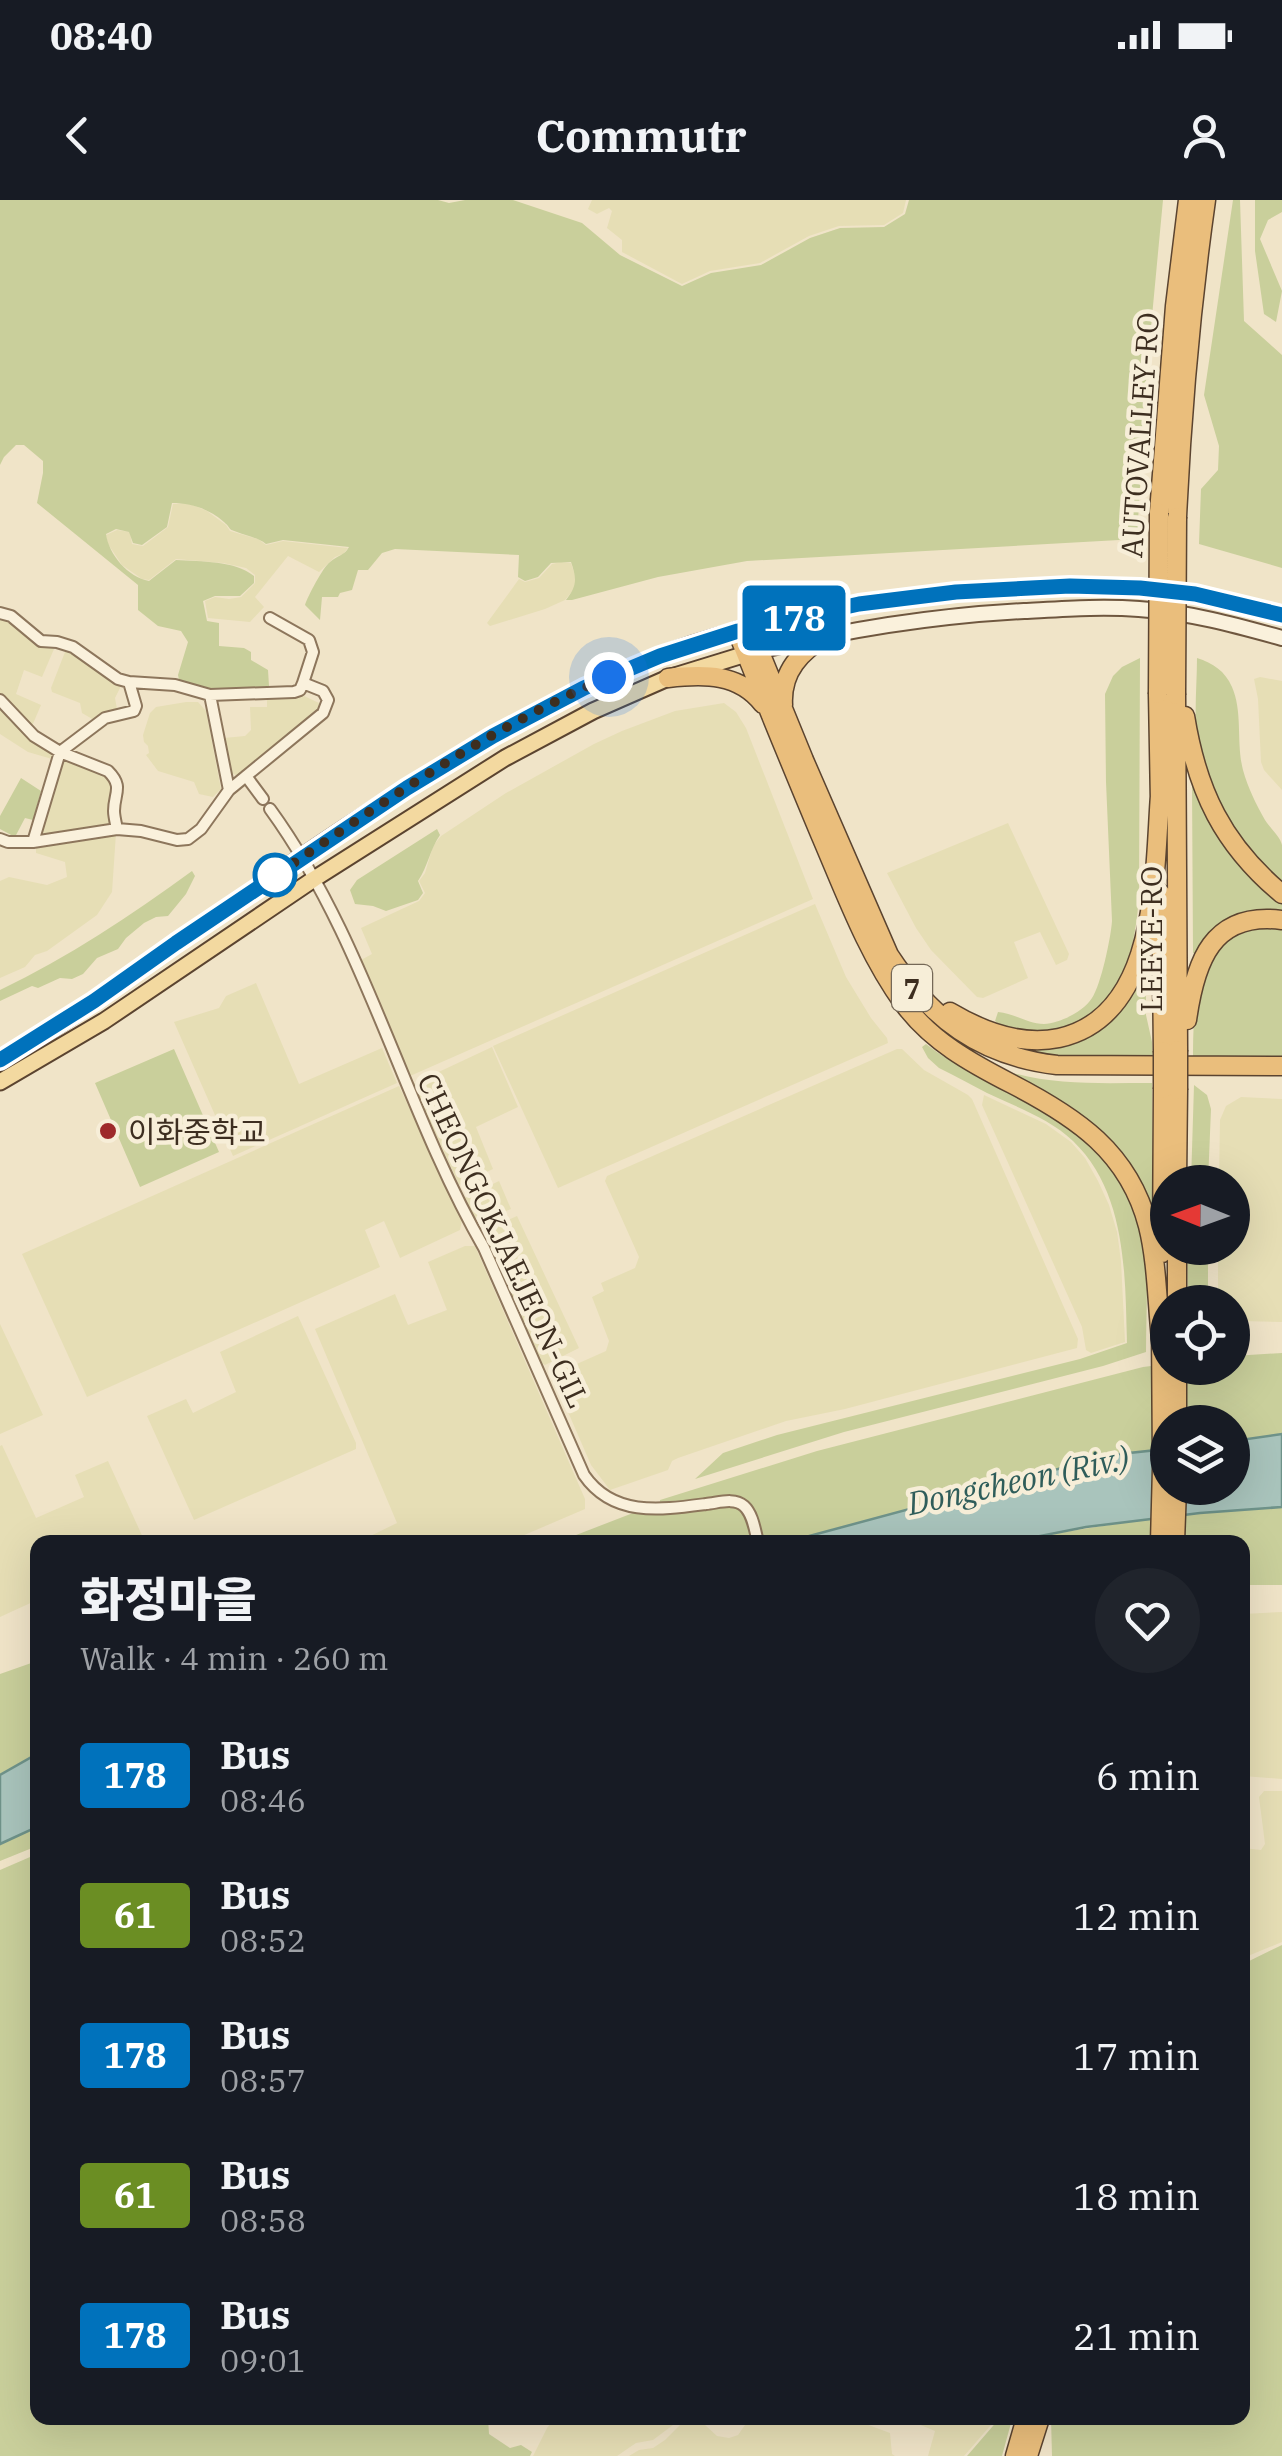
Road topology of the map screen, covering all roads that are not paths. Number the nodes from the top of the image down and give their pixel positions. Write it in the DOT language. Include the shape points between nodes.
graph roads {
  1 [pos="1188,200"];
  2 [pos="1206,200"];
  3 [pos="1168,515"];
  4 [pos="0,613"];
  5 [pos="1282,615"];
  6 [pos="270,618"];
  7 [pos="744,630"];
  8 [pos="828,636"];
  9 [pos="1282,638"];
  10 [pos="753,652"];
  11 [pos="668,678"];
  12 [pos="129,682"];
  13 [pos="303,683"];
  14 [pos="210,695"];
  15 [pos="1172,695"];
  16 [pos="0,700"];
  17 [pos="776,710"];
  18 [pos="60,752"];
  19 [pos="246,776"];
  20 [pos="229,790"];
  21 [pos="1160,794"];
  22 [pos="263,799"];
  23 [pos="270,810"];
  24 [pos="117,829"];
  25 [pos="0,839"];
  26 [pos="33,842"];
  27 [pos="301,858"];
  28 [pos="314,879"];
  29 [pos="1282,894"];
  30 [pos="1282,920"];
  31 [pos="870,947"];
  32 [pos="889,956"];
  33 [pos="1175,1051"];
  34 [pos="0,1060"];
  35 [pos="1282,1066"];
  36 [pos="1282,1075"];
  37 [pos="0,1082"];
  38 [pos="1170,1089"];
  39 [pos="1177,1165"];
  40 [pos="1155,1285"];
  41 [pos="1163,1285"];
  42 [pos="1161,1385"];
  43 [pos="1176,1505"];
  44 [pos="756,1535"];
  45 [pos="1160,1535"];
  46 [pos="1175,1535"];
  47 [pos="1024,2425"];
  48 [pos="1038,2425"];
  49 [pos="1015,2456"];
  50 [pos="1028,2456"];
  1 -- 3 [label="highway, AUTOVALLEY-RO" via="1171,341"];
  2 -- 3 [label="highway, AUTOVALLEY-RO"];
  3 -- 15 [label="highway, AUTOVALLEY-RO, bridge"];
  3 -- 15 [label="highway, AUTOVALLEY-RO, bridge" via="1176,622"];
  4 -- 12 [label="street" via="41,642 73,647"];
  5 -- 7 [label="main road" via="1195,594 1070,586 878,602"];
  6 -- 13 [label="street" via="310,640"];
  7 -- 10 [label="highway, 7"];
  7 -- 27 [label="main road" via="584,688 436,770"];
  8 -- 9 [label="main road" via="960,614 1071,608 1195,616"];
  8 -- 10 [label="main road"];
  8 -- 17 [label="highway" via="799,656"];
  10 -- 11 [label="main road"];
  10 -- 17 [label="highway, 7"];
  11 -- 17 [label="highway, 7" via="731,680"];
  11 -- 28 [label="main road, 7" via="505,758"];
  12 -- 14 [label="street"];
  12 -- 18 [label="street" via="134,710 105,718"];
  13 -- 14 [label="street" via="294,692"];
  13 -- 19 [label="street" via="327,695 323,713"];
  14 -- 20 [label="street"];
  15 -- 21 [label="highway, AUTOVALLEY-RO"];
  15 -- 29 [label="highway" via="1211,808 1248,863"];
  15 -- 33 [label="highway, LEEYE-RO"];
  16 -- 18 [label="street"];
  17 -- 31 [label="highway, 7"];
  17 -- 32 [label="highway, 7"];
  18 -- 24 [label="street" via="114,777"];
  18 -- 26 [label="street"];
  19 -- 20 [label="street"];
  19 -- 22 [label="street"];
  20 -- 24 [label="street" via="188,839"];
  21 -- 32 [label="highway" via="1142,948 1124,992 1094,1024 1053,1039 988,1032 934,1001"];
  21 -- 33 [label="highway, LEEYE-RO"];
  23 -- 27 [label="street, CHEONGOKJAEJEON-GIL"];
  24 -- 26 [label="street"];
  25 -- 26 [label="street"];
  27 -- 28 [label="street, CHEONGOKJAEJEON-GIL"];
  27 -- 34 [label="main road"];
  28 -- 37 [label="main road, 7"];
  28 -- 44 [label="street, CHEONGOKJAEJEON-GIL" via="593,1487 630,1506 735,1502 745,1507"];
  30 -- 33 [label="highway" via="1247,920 1211,943"];
  31 -- 36 [label="highway" via="915,1008 962,1044 1006,1064 1056,1074"];
  31 -- 40 [label="highway, 7" via="907,1008 947,1048 1056,1107 1117,1160 1148,1226"];
  32 -- 35 [label="highway, 7" via="947,1023 1033,1062"];
  33 -- 38 [label="highway, bridge"];
  38 -- 39 [label="highway"];
  38 -- 41 [label="highway"];
  42 -- 45 [label="highway, 7"];
  43 -- 46 [label="highway"];
  47 -- 49 [label="highway"];
  48 -- 50 [label="highway"];
}
